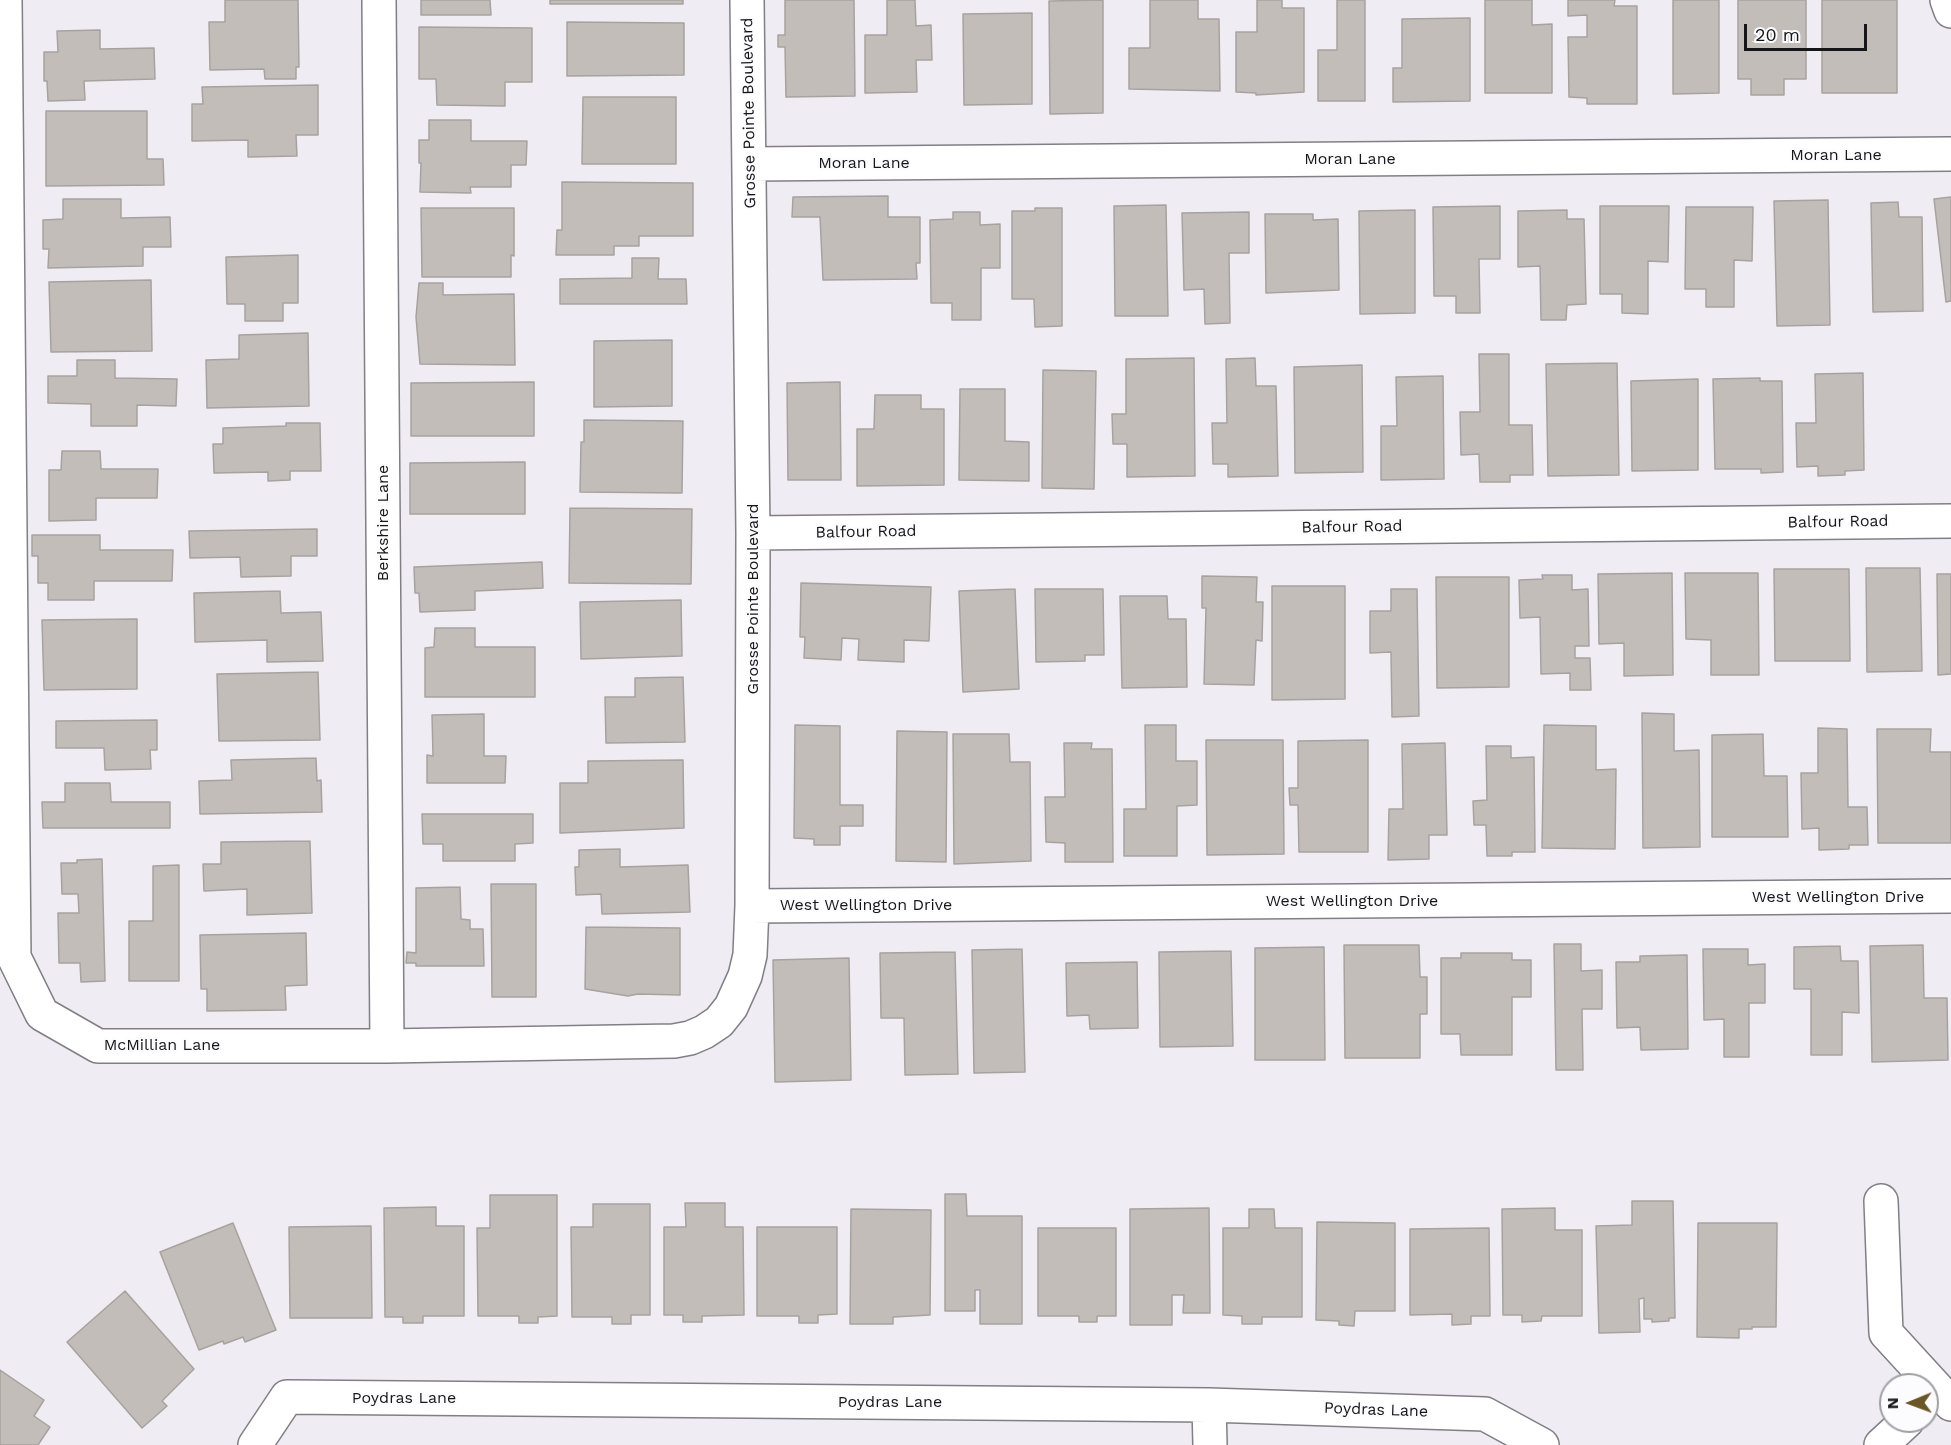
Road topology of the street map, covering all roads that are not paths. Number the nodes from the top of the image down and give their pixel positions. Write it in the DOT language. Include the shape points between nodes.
graph roads {
  1 [pos="5,0"];
  2 [pos="378,0"];
  3 [pos="747,0"];
  4 [pos="1947,0"];
  5 [pos="1951,11"];
  6 [pos="1951,154"];
  7 [pos="749,164"];
  8 [pos="1951,521"];
  9 [pos="753,533"];
  10 [pos="1951,896"];
  11 [pos="752,906"];
  12 [pos="555,1043"];
  13 [pos="387,1046"];
  14 [pos="1881,1201"];
  15 [pos="1918,1373"];
  16 [pos="1209,1405"];
  17 [pos="1894,1433"];
  18 [pos="255,1445"];
  19 [pos="1210,1445"];
  20 [pos="1542,1445"];
  21 [pos="1881,1445"];
  1 -- 13 [label="street, McMillian Lane" via="14,957 42,1014 98,1046"];
  2 -- 13 [label="street, Berkshire Lane"];
  3 -- 7 [label="street, Grosse Pointe Boulevard"];
  4 -- 5 [label="street"];
  6 -- 7 [label="street, Moran Lane"];
  7 -- 9 [label="street, Grosse Pointe Boulevard"];
  8 -- 9 [label="street, Balfour Road"];
  9 -- 11 [label="street, Grosse Pointe Boulevard"];
  10 -- 11 [label="street, West Wellington Drive"];
  11 -- 12 [label="street, Grosse Pointe Boulevard" via="745,976 738,995 719,1022 690,1038 674,1041"];
  12 -- 13 [label="street, McMillian Lane"];
  14 -- 15 [label="street" via="1886,1333"];
  16 -- 18 [label="street, Poydras Lane" via="287,1397"];
  16 -- 19 [label="street"];
  16 -- 20 [label="street, Poydras Lane" via="1485,1414"];
  17 -- 21 [label="street"];
}
